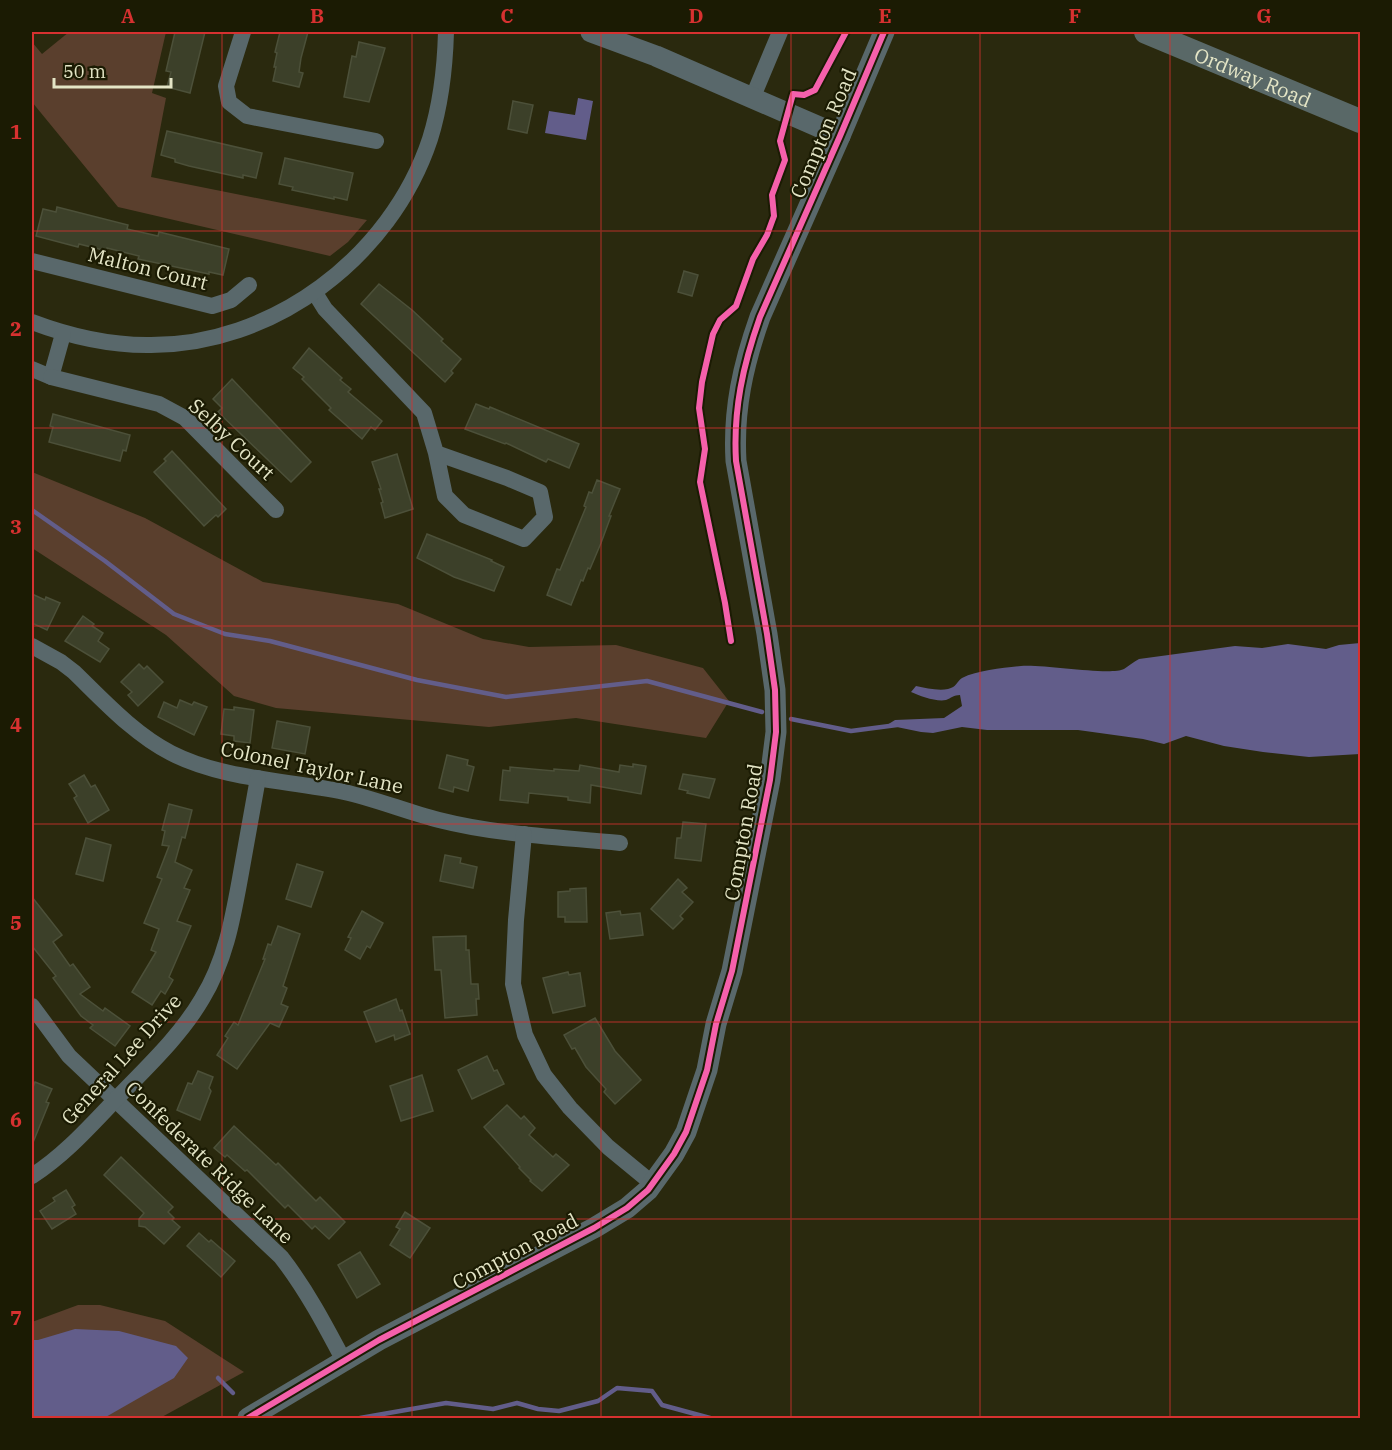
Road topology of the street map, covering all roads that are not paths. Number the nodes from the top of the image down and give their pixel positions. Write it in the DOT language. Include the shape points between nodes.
graph roads {
  1 [pos="243,32"];
  2 [pos="446,32"];
  3 [pos="594,32"];
  4 [pos="780,32"];
  5 [pos="884,32"];
  6 [pos="1146,32"];
  7 [pos="752,99"];
  8 [pos="1360,121"];
  9 [pos="840,136"];
  10 [pos="376,141"];
  11 [pos="32,261"];
  12 [pos="249,285"];
  13 [pos="315,293"];
  14 [pos="32,322"];
  15 [pos="63,334"];
  16 [pos="32,369"];
  17 [pos="51,377"];
  18 [pos="436,453"];
  19 [pos="276,510"];
  20 [pos="32,645"];
  21 [pos="258,778"];
  22 [pos="524,834"];
  23 [pos="620,843"];
  24 [pos="32,1006"];
  25 [pos="115,1100"];
  26 [pos="32,1176"];
  27 [pos="653,1184"];
  28 [pos="344,1361"];
  29 [pos="248,1419"];
  1 -- 10 [label="street" via="226,86 229,102 247,116"];
  2 -- 13 [label="street" via="439,104 415,176 368,245"];
  3 -- 7 [label="street"];
  4 -- 7 [label="street"];
  5 -- 9 [label="street, Compton Road"];
  6 -- 8 [label="main road, Ordway Road"];
  7 -- 9 [label="street"];
  9 -- 27 [label="street, Compton Road" via="760,317 738,395 736,461 775,690 773,760 743,922 707,1070 686,1132"];
  11 -- 12 [label="street, Malton Court" via="212,306 231,300"];
  13 -- 15 [label="street" via="249,326 190,342 108,343"];
  13 -- 18 [label="street" via="325,309 424,413"];
  14 -- 15 [label="street"];
  15 -- 17 [label="street"];
  16 -- 17 [label="street, Selby Court"];
  17 -- 19 [label="street, Selby Court" via="159,404 185,418"];
  18 -- 18 [label="street" via="445,496 464,515 524,539 545,517 540,492"];
  20 -- 21 [label="street, Colonel Taylor Lane" via="74,672 154,743 194,762"];
  21 -- 22 [label="street, Colonel Taylor Lane" via="344,792 440,820"];
  21 -- 25 [label="street, General Lee Drive" via="231,927 216,973 190,1018"];
  22 -- 23 [label="street, Colonel Taylor Lane"];
  22 -- 27 [label="street" via="513,984 525,1035 544,1075 570,1108 608,1147"];
  24 -- 25 [label="street, Confederate Ridge Lane" via="69,1056"];
  25 -- 26 [label="street, General Lee Drive" via="63,1153"];
  25 -- 28 [label="street, Confederate Ridge Lane" via="281,1257"];
  27 -- 28 [label="street, Compton Road" via="627,1208 594,1228"];
  28 -- 29 [label="street, Compton Road"];
}
